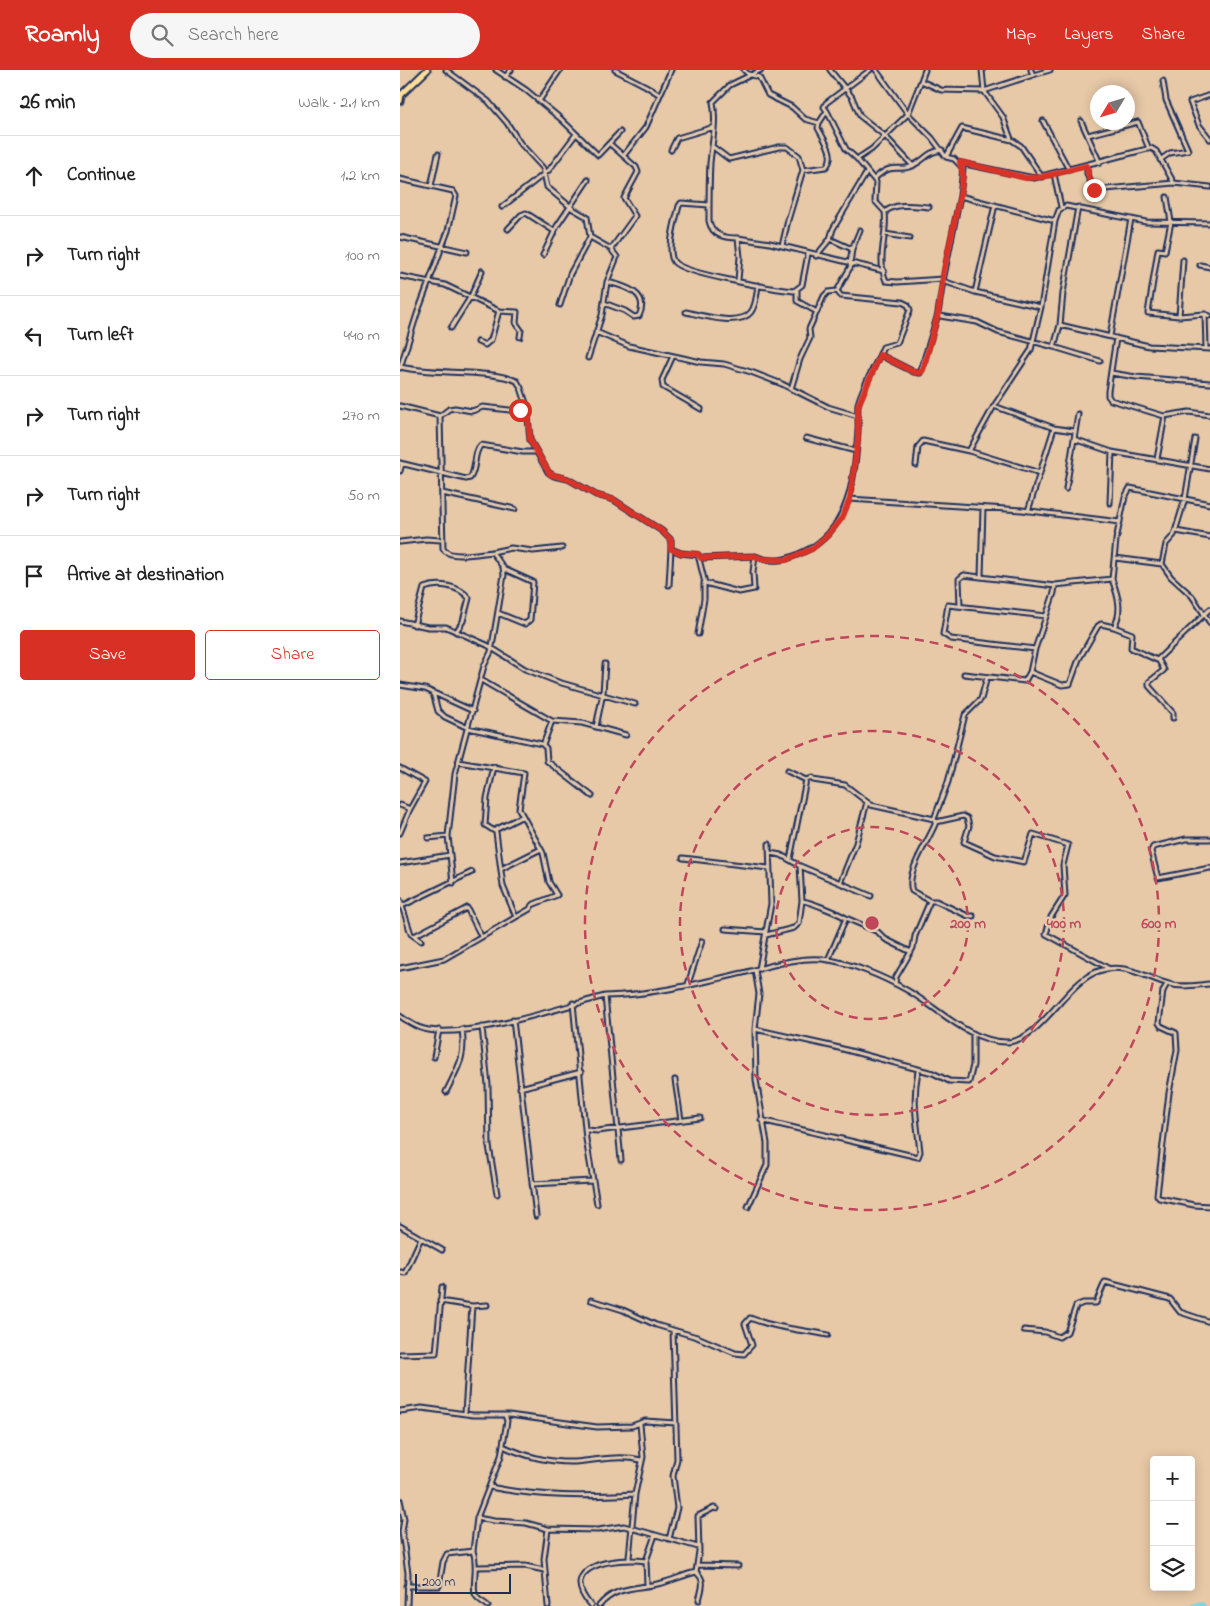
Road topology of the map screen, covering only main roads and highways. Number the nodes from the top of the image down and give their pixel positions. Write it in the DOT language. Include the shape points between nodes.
graph roads {
  1 [pos="427,70"];
  2 [pos="400,97"];
  1 -- 2 [label="main road"];
}
